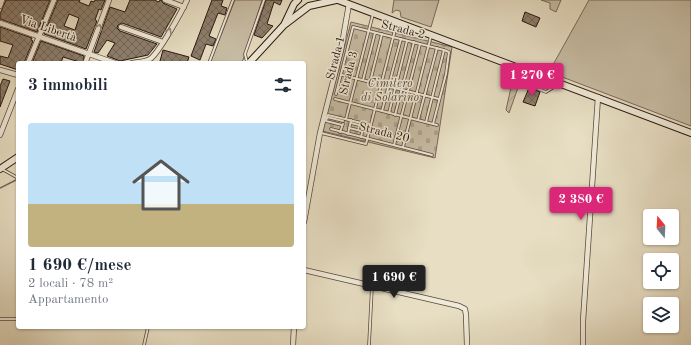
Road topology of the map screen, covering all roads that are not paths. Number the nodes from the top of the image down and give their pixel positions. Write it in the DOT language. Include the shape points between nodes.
graph roads {
  1 [pos="2,0"];
  2 [pos="54,0"];
  3 [pos="108,0"];
  4 [pos="165,0"];
  5 [pos="187,0"];
  6 [pos="234,0"];
  7 [pos="264,0"];
  8 [pos="337,0"];
  9 [pos="295,1"];
  10 [pos="310,3"];
  11 [pos="349,4"];
  12 [pos="0,6"];
  13 [pos="184,7"];
  14 [pos="374,13"];
  15 [pos="397,22"];
  16 [pos="0,23"];
  17 [pos="284,25"];
  18 [pos="121,27"];
  19 [pos="353,27"];
  20 [pos="369,31"];
  21 [pos="375,32"];
  22 [pos="382,34"];
  23 [pos="432,35"];
  24 [pos="39,37"];
  25 [pos="393,37"];
  26 [pos="401,39"];
  27 [pos="407,40"];
  28 [pos="163,42"];
  29 [pos="414,42"];
  30 [pos="420,44"];
  31 [pos="429,46"];
  32 [pos="437,48"];
  33 [pos="444,50"];
  34 [pos="89,54"];
  35 [pos="29,61"];
  36 [pos="86,61"];
  37 [pos="109,61"];
  38 [pos="143,61"];
  39 [pos="210,61"];
  40 [pos="247,61"];
  41 [pos="250,61"];
  42 [pos="522,69"];
  43 [pos="0,70"];
  44 [pos="16,74"];
  45 [pos="341,74"];
  46 [pos="357,78"];
  47 [pos="363,80"];
  48 [pos="370,82"];
  49 [pos="560,83"];
  50 [pos="381,84"];
  51 [pos="389,86"];
  52 [pos="395,88"];
  53 [pos="402,90"];
  54 [pos="408,91"];
  55 [pos="417,93"];
  56 [pos="16,94"];
  57 [pos="336,94"];
  58 [pos="425,95"];
  59 [pos="432,97"];
  60 [pos="598,97"];
  61 [pos="439,99"];
  62 [pos="335,100"];
  63 [pos="350,103"];
  64 [pos="374,110"];
  65 [pos="382,111"];
  66 [pos="389,113"];
  67 [pos="395,115"];
  68 [pos="401,116"];
  69 [pos="410,118"];
  70 [pos="344,120"];
  71 [pos="418,120"];
  72 [pos="351,122"];
  73 [pos="426,122"];
  74 [pos="433,124"];
  75 [pos="342,125"];
  76 [pos="364,125"];
  77 [pos="370,125"];
  78 [pos="437,125"];
  79 [pos="349,128"];
  80 [pos="331,129"];
  81 [pos="362,131"];
  82 [pos="340,132"];
  83 [pos="320,133"];
  84 [pos="691,133"];
  85 [pos="348,134"];
  86 [pos="0,135"];
  87 [pos="361,137"];
  88 [pos="367,138"];
  89 [pos="394,145"];
  90 [pos="403,147"];
  91 [pos="432,155"];
  92 [pos="16,158"];
  93 [pos="0,169"];
  94 [pos="16,177"];
  95 [pos="306,211"];
  96 [pos="306,270"];
  97 [pos="372,285"];
  98 [pos="0,319"];
  99 [pos="16,319"];
  100 [pos="148,329"];
  101 [pos="294,329"];
  102 [pos="144,345"];
  103 [pos="293,345"];
  104 [pos="369,345"];
  105 [pos="467,345"];
  106 [pos="583,345"];
  1 -- 12 [label="street"];
  2 -- 24 [label="street"];
  34 -- 3 [label="street, one-way"];
  4 -- 13 [label="street"];
  5 -- 13 [label="street"];
  6 -- 39 [label="lane"];
  7 -- 40 [label="lane" via="245,54"];
  8 -- 10 [label="main road"];
  8 -- 11 [label="main road"];
  9 -- 17 [label="main road"];
  10 -- 17 [label="main road"];
  11 -- 14 [label="main road"];
  11 -- 83 [label="street" via="341,50"];
  28 -- 13 [label="street, one-way"];
  14 -- 15 [label="main road"];
  14 -- 20 [label="lane, Strada 3"];
  15 -- 23 [label="main road"];
  15 -- 25 [label="lane"];
  16 -- 24 [label="street, Via Libertà"];
  17 -- 41 [label="main road"];
  18 -- 28 [label="street"];
  19 -- 20 [label="lane, Strada 2"];
  19 -- 45 [label="lane, Strada 1"];
  20 -- 21 [label="lane, Strada 2"];
  20 -- 46 [label="lane, Strada 3"];
  21 -- 22 [label="lane, Strada 2"];
  21 -- 47 [label="lane"];
  22 -- 25 [label="lane, Strada 2"];
  22 -- 48 [label="lane"];
  23 -- 31 [label="lane"];
  23 -- 42 [label="main road"];
  24 -- 34 [label="street, Via Libertà"];
  24 -- 35 [label="street"];
  25 -- 26 [label="lane, Strada 2"];
  25 -- 50 [label="lane"];
  26 -- 27 [label="lane, Strada 2"];
  26 -- 51 [label="lane"];
  27 -- 29 [label="lane, Strada 2"];
  27 -- 52 [label="lane"];
  28 -- 38 [label="street" via="149,60"];
  29 -- 30 [label="lane, Strada 2"];
  29 -- 53 [label="lane"];
  30 -- 31 [label="lane, Strada 2"];
  30 -- 54 [label="lane"];
  31 -- 32 [label="lane, Strada 2"];
  31 -- 55 [label="lane"];
  32 -- 33 [label="lane, Strada 2"];
  32 -- 58 [label="lane"];
  33 -- 59 [label="lane"];
  33 -- 61 [label="lane, Strada 2" via="449,52"];
  34 -- 36 [label="street"];
  34 -- 37 [label="street, Via Libertà"];
  42 -- 49 [label="main road"];
  42 -- 49 [label="lane" via="526,84 546,92"];
  43 -- 44 [label="street"];
  45 -- 46 [label="lane"];
  45 -- 57 [label="lane, Strada 1"];
  46 -- 47 [label="lane"];
  46 -- 63 [label="lane, Strada 3"];
  47 -- 48 [label="lane"];
  48 -- 50 [label="lane"];
  49 -- 60 [label="main road"];
  50 -- 51 [label="lane"];
  50 -- 64 [label="lane"];
  51 -- 52 [label="lane"];
  51 -- 65 [label="lane"];
  52 -- 53 [label="lane"];
  52 -- 66 [label="lane"];
  53 -- 54 [label="lane"];
  53 -- 67 [label="lane"];
  54 -- 55 [label="lane"];
  54 -- 68 [label="lane"];
  55 -- 58 [label="lane"];
  55 -- 69 [label="lane"];
  56 -- 86 [label="street"];
  58 -- 59 [label="lane"];
  58 -- 71 [label="lane"];
  59 -- 61 [label="lane"];
  59 -- 73 [label="lane"];
  60 -- 84 [label="main road"];
  60 -- 106 [label="street"];
  61 -- 74 [label="lane"];
  62 -- 63 [label="lane"];
  63 -- 64 [label="lane"];
  63 -- 70 [label="lane, Strada 3"];
  64 -- 65 [label="lane"];
  64 -- 77 [label="lane"];
  65 -- 66 [label="lane"];
  66 -- 67 [label="lane"];
  67 -- 68 [label="lane"];
  68 -- 69 [label="lane"];
  68 -- 89 [label="lane"];
  69 -- 71 [label="lane"];
  69 -- 90 [label="lane"];
  70 -- 72 [label="lane"];
  70 -- 75 [label="lane, Strada 3"];
  70 -- 75 [label="lane" via="328,116 326,121"];
  71 -- 73 [label="lane"];
  72 -- 76 [label="lane"];
  72 -- 79 [label="lane"];
  73 -- 74 [label="lane"];
  74 -- 78 [label="lane"];
  75 -- 82 [label="lane, Strada 3"];
  76 -- 77 [label="lane"];
  76 -- 81 [label="lane"];
  77 -- 88 [label="lane"];
  79 -- 81 [label="lane"];
  79 -- 85 [label="lane"];
  80 -- 82 [label="lane, Strada 20"];
  81 -- 87 [label="lane"];
  82 -- 85 [label="lane, Strada 20"];
  83 -- 88 [label="lane" via="366,144"];
  83 -- 95 [label="street"];
  85 -- 87 [label="lane, Strada 20"];
  87 -- 88 [label="lane, Strada 20"];
  88 -- 89 [label="lane, Strada 20"];
  89 -- 90 [label="lane, Strada 20"];
  90 -- 91 [label="lane, Strada 20"];
  92 -- 93 [label="main road"];
  93 -- 94 [label="lane"];
  96 -- 97 [label="street"];
  97 -- 104 [label="lane"];
  97 -- 105 [label="street" via="465,309"];
  98 -- 99 [label="lane"];
  100 -- 102 [label="lane"];
  101 -- 103 [label="street"];
}
